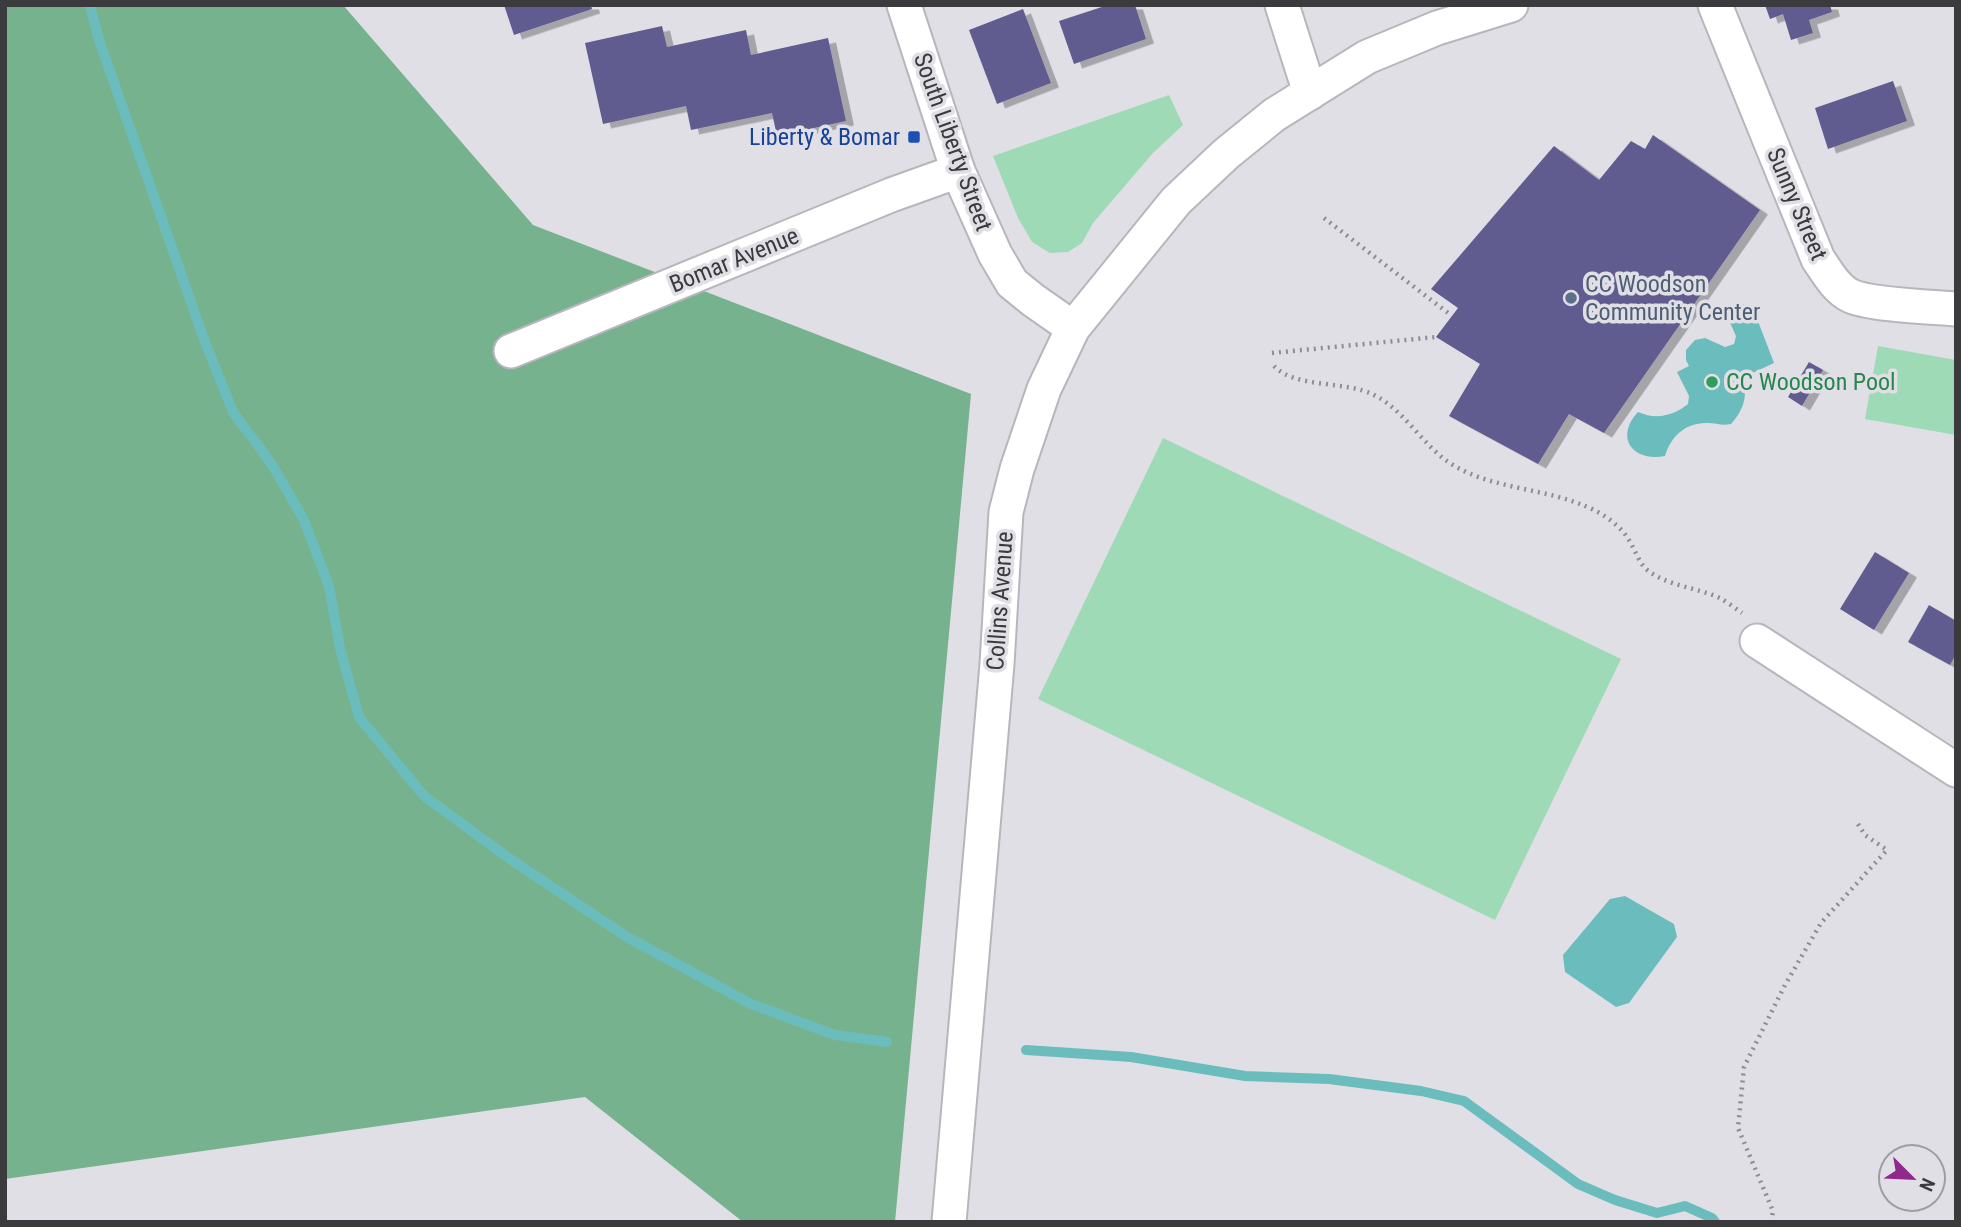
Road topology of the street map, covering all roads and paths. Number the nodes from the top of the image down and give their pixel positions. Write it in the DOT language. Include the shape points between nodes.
graph roads {
  1 [pos="904,5"];
  2 [pos="1282,5"];
  3 [pos="1511,5"];
  4 [pos="1715,5"];
  5 [pos="1310,93"];
  6 [pos="958,171"];
  7 [pos="1324,218"];
  8 [pos="1956,309"];
  9 [pos="1452,316"];
  10 [pos="1073,328"];
  11 [pos="1436,337"];
  12 [pos="511,351"];
  13 [pos="1272,353"];
  14 [pos="1274,366"];
  15 [pos="1757,641"];
  16 [pos="1956,770"];
  17 [pos="1856,821"];
  18 [pos="949,1222"];
  19 [pos="1771,1222"];
  1 -- 6 [label="street, South Liberty Street"];
  2 -- 5 [label="street"];
  3 -- 5 [label="street" via="1437,28 1367,57"];
  4 -- 8 [label="street, Sunny Street" via="1818,259 1832,280 1851,296"];
  5 -- 10 [label="street, Collins Avenue" via="1274,115 1176,201"];
  6 -- 10 [label="street, South Liberty Street" via="1012,283"];
  6 -- 12 [label="street, Bomar Avenue"];
  7 -- 9 [label="path"];
  10 -- 18 [label="street, Collins Avenue" via="1044,389 1006,512"];
  11 -- 13 [label="path"];
  14 -- 15 [label="path" via="1283,376 1374,395 1452,465 1478,477 1580,503 1605,516 1626,534 1644,567 1662,580 1721,598 1761,626"];
  15 -- 16 [label="street"];
  17 -- 19 [label="path" via="1865,835 1887,850 1821,923 1744,1068 1738,1128 1773,1211"];
}
